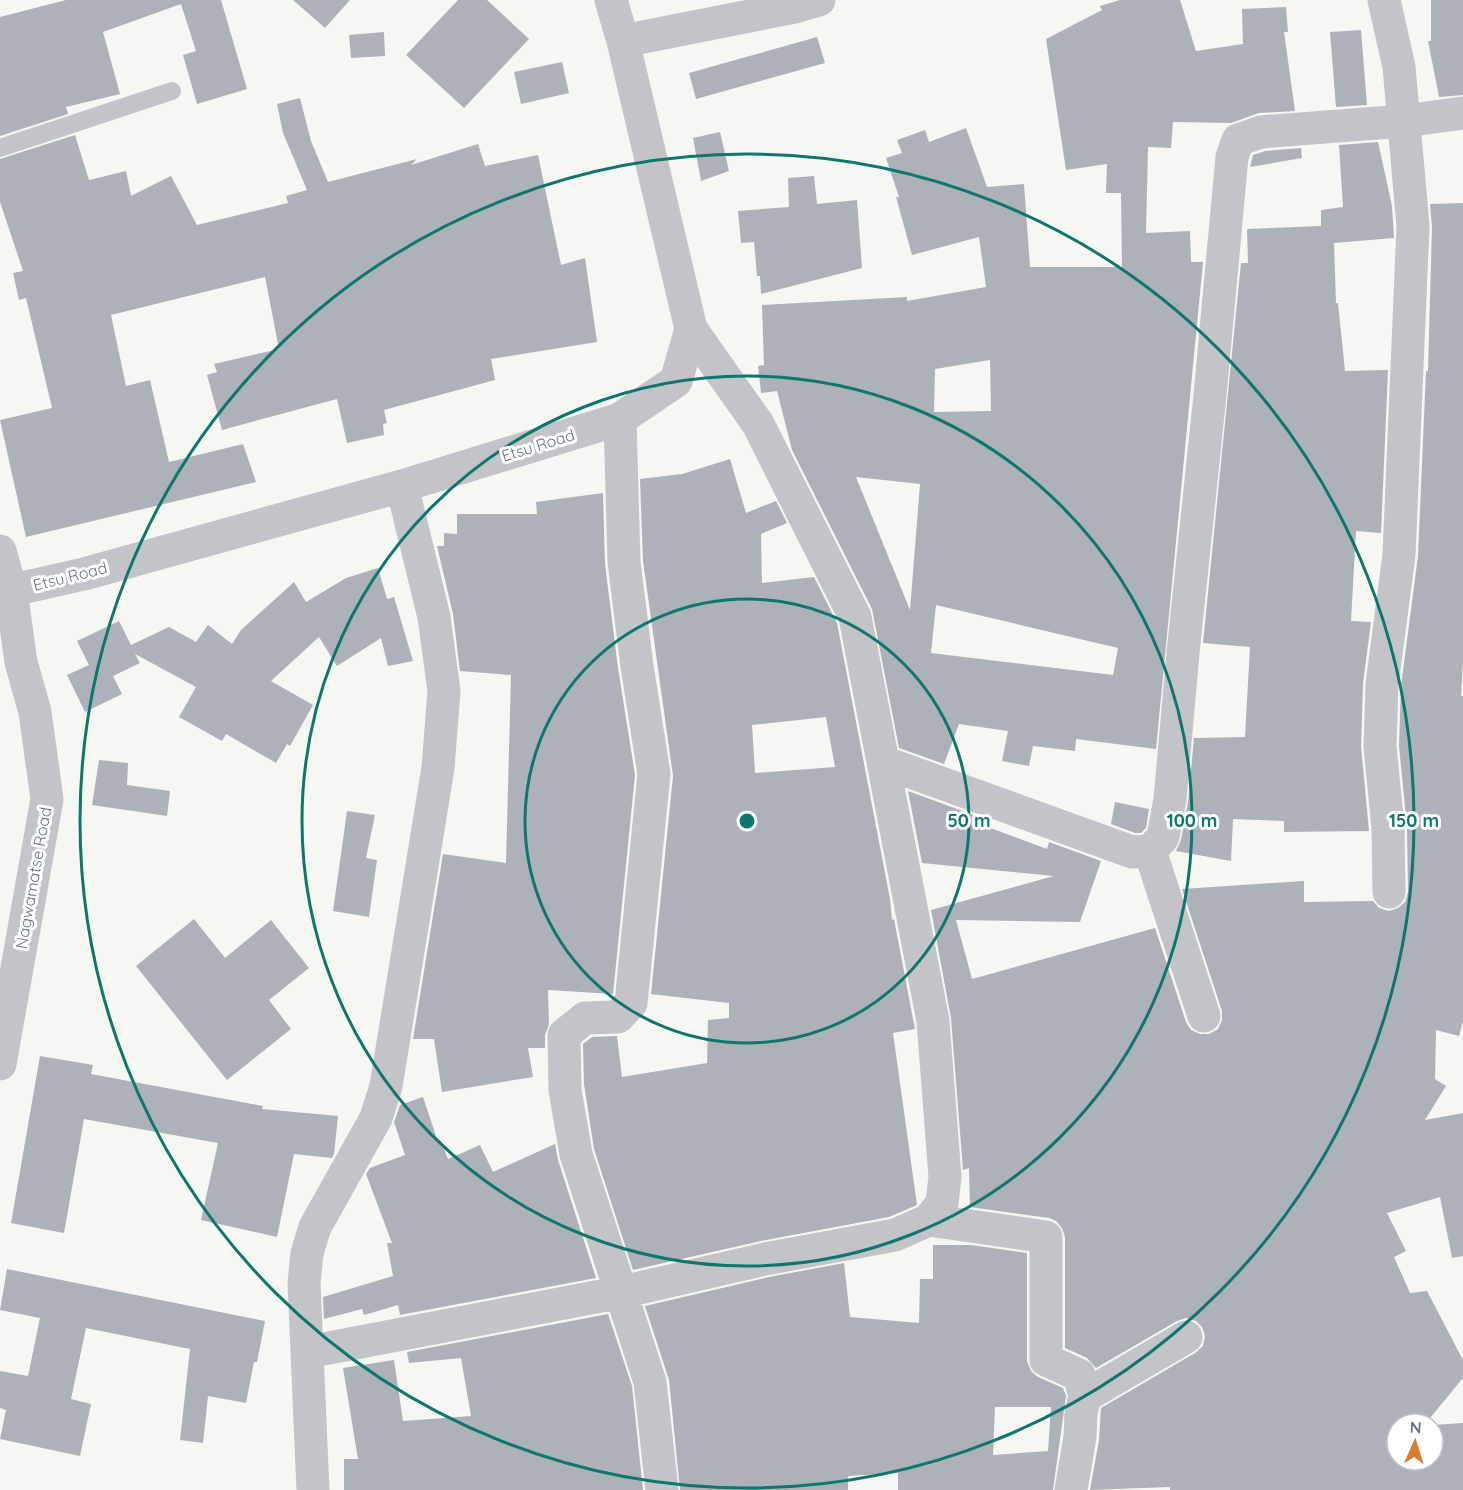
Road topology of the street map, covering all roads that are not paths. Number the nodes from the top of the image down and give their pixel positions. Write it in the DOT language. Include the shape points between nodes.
graph roads {
  1 [pos="611,0"];
  2 [pos="819,0"];
  3 [pos="1384,0"];
  4 [pos="623,41"];
  5 [pos="172,91"];
  6 [pos="1463,113"];
  7 [pos="1404,122"];
  8 [pos="0,148"];
  9 [pos="691,329"];
  10 [pos="620,419"];
  11 [pos="402,486"];
  12 [pos="0,551"];
  13 [pos="6,592"];
  14 [pos="883,762"];
  15 [pos="1150,851"];
  16 [pos="1389,892"];
  17 [pos="1204,1016"];
  18 [pos="0,1064"];
  19 [pos="930,1220"];
  20 [pos="622,1292"];
  21 [pos="1186,1336"];
  22 [pos="308,1352"];
  23 [pos="1085,1396"];
  24 [pos="313,1490"];
  25 [pos="662,1490"];
  26 [pos="1071,1490"];
  1 -- 4 [label="street, Etsu Road"];
  2 -- 4 [label="street"];
  3 -- 7 [label="street" via="1399,68"];
  4 -- 9 [label="street, Etsu Road"];
  5 -- 8 [label="lane"];
  6 -- 7 [label="street"];
  7 -- 15 [label="street" via="1261,132 1238,140 1232,157 1170,799 1163,837"];
  7 -- 16 [label="street" via="1413,226 1399,555 1382,684 1380,747 1389,827"];
  9 -- 10 [label="street, Etsu Road" via="676,381"];
  9 -- 14 [label="street" via="758,424 855,617"];
  10 -- 11 [label="street, Etsu Road"];
  10 -- 20 [label="street" via="624,562 654,774 631,1003 618,1017 585,1018 564,1035 565,1090 576,1154"];
  11 -- 13 [label="street, Etsu Road"];
  11 -- 22 [label="street" via="434,617 444,691 438,768 386,1086 376,1118 315,1227 307,1252 304,1283"];
  12 -- 13 [label="street, Nagwamatse Road"];
  13 -- 18 [label="street, Nagwamatse Road" via="35,712 48,799"];
  14 -- 15 [label="street" via="1132,852"];
  14 -- 19 [label="street" via="933,1021 945,1177 942,1203"];
  15 -- 17 [label="street"];
  19 -- 20 [label="street" via="895,1234"];
  19 -- 23 [label="street" via="1046,1237 1047,1360 1079,1375"];
  20 -- 22 [label="street"];
  20 -- 25 [label="street" via="650,1382"];
  21 -- 23 [label="street"];
  22 -- 24 [label="street"];
  23 -- 26 [label="street"];
}
